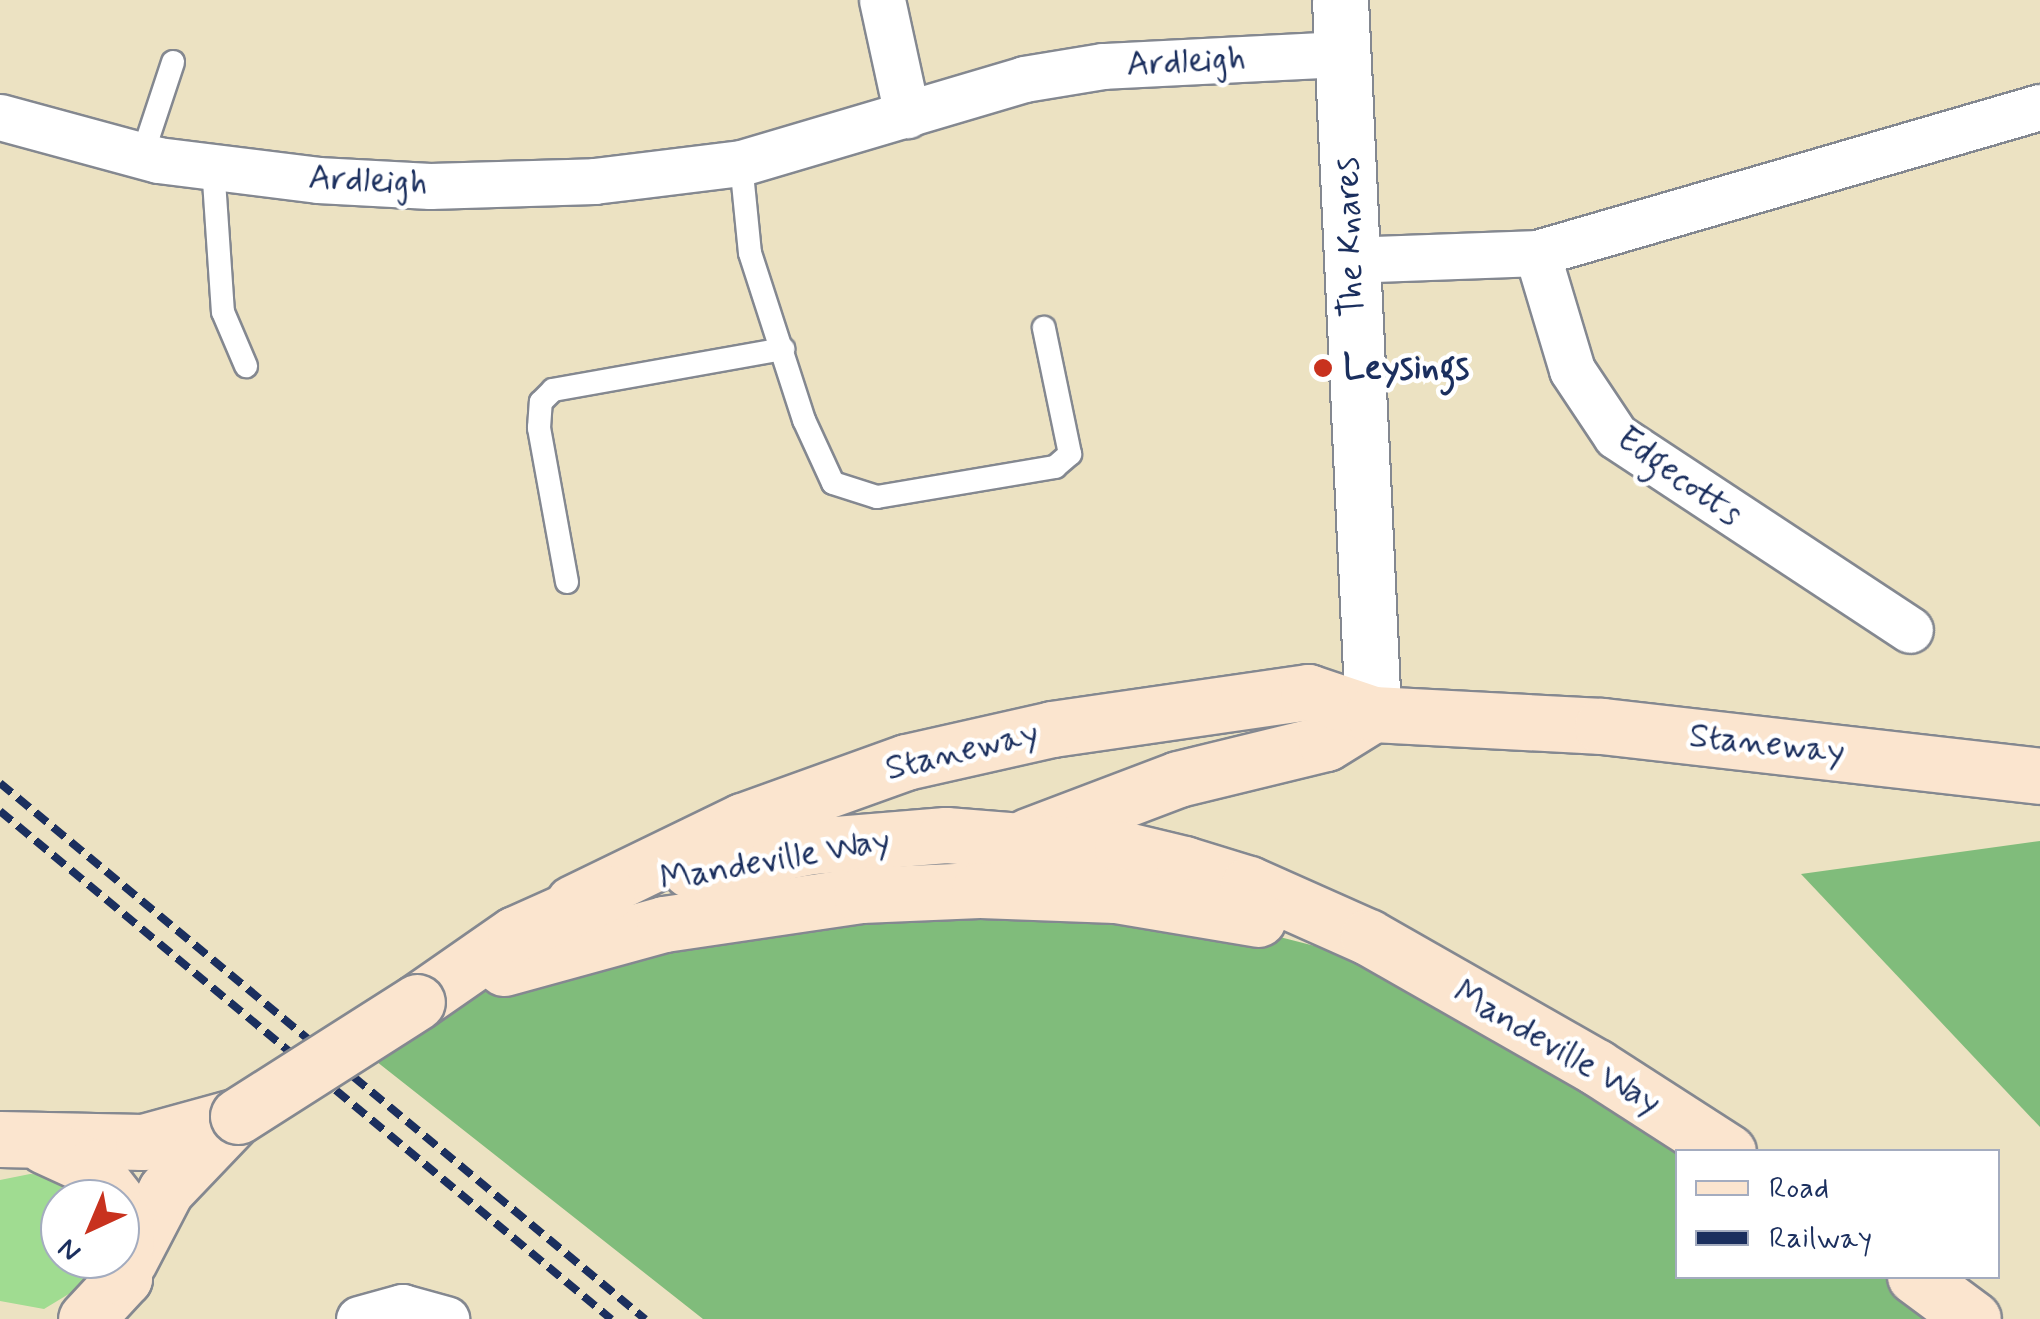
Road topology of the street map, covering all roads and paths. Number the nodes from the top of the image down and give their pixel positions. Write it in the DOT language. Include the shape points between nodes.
graph roads {
  1 [pos="882,0"];
  2 [pos="1340,0"];
  3 [pos="1344,54"];
  4 [pos="172,62"];
  5 [pos="2040,107"];
  6 [pos="907,115"];
  7 [pos="0,118"];
  8 [pos="142,156"];
  9 [pos="740,163"];
  10 [pos="213,166"];
  11 [pos="1537,252"];
  12 [pos="1349,260"];
  13 [pos="1044,328"];
  14 [pos="783,349"];
  15 [pos="246,366"];
  16 [pos="567,582"];
  17 [pos="1910,630"];
  18 [pos="1374,714"];
  19 [pos="2040,776"];
  20 [pos="1020,840"];
  21 [pos="860,895"];
  22 [pos="572,904"];
  23 [pos="1436,977"];
  24 [pos="417,1002"];
  25 [pos="238,1116"];
  26 [pos="13,1144"];
  27 [pos="1723,1149"];
  28 [pos="100,1179"];
  29 [pos="1919,1279"];
  30 [pos="125,1286"];
  31 [pos="86,1319"];
  32 [pos="359,1319"];
  33 [pos="446,1319"];
  34 [pos="1973,1319"];
  1 -- 6 [label="street"];
  2 -- 3 [label="street, The Knares"];
  3 -- 6 [label="street, Ardleigh" via="1103,66 1024,79"];
  3 -- 12 [label="street, The Knares"];
  4 -- 8 [label="lane"];
  5 -- 11 [label="street"];
  6 -- 9 [label="street, Ardleigh"];
  7 -- 8 [label="street, Ardleigh"];
  8 -- 10 [label="street, Ardleigh"];
  9 -- 10 [label="street, Ardleigh" via="594,180 430,186"];
  9 -- 14 [label="lane" via="750,253"];
  10 -- 15 [label="lane" via="222,312"];
  11 -- 12 [label="street"];
  11 -- 17 [label="street, Edgecotts" via="1572,370 1616,436"];
  12 -- 18 [label="street, The Knares"];
  13 -- 14 [label="lane" via="1070,454 1055,467 877,497 832,484"];
  14 -- 16 [label="lane" via="553,390 541,402 539,428"];
  18 -- 19 [label="main road, Staneway" via="1602,726"];
  18 -- 20 [label="main road" via="1326,743 1178,779"];
  18 -- 22 [label="main road, Staneway" via="1308,692 1052,729 906,762 742,821"];
  20 -- 21 [label="main road"];
  20 -- 22 [label="main road, Mandeville Way" via="946,836 812,846 661,877"];
  20 -- 23 [label="main road, Mandeville Way" via="1122,850 1249,884"];
  21 -- 23 [label="main road, Mandeville Way" via="980,890 1158,901 1298,929"];
  21 -- 24 [label="main road, Mandeville Way" via="595,941"];
  22 -- 24 [label="main road, Mandeville Way"];
  23 -- 27 [label="main road, Mandeville Way"];
  24 -- 25 [label="main road, Mandeville Way, bridge"];
  25 -- 26 [label="main road, Mandeville Way" via="142,1142"];
  25 -- 30 [label="main road, Mandeville Way" via="181,1169"];
  26 -- 28 [label="main road" via="91,1167"];
  29 -- 34 [label="main road"];
  30 -- 31 [label="main road, Mandeville Way"];
  32 -- 33 [label="street" via="402,1307"];
}
